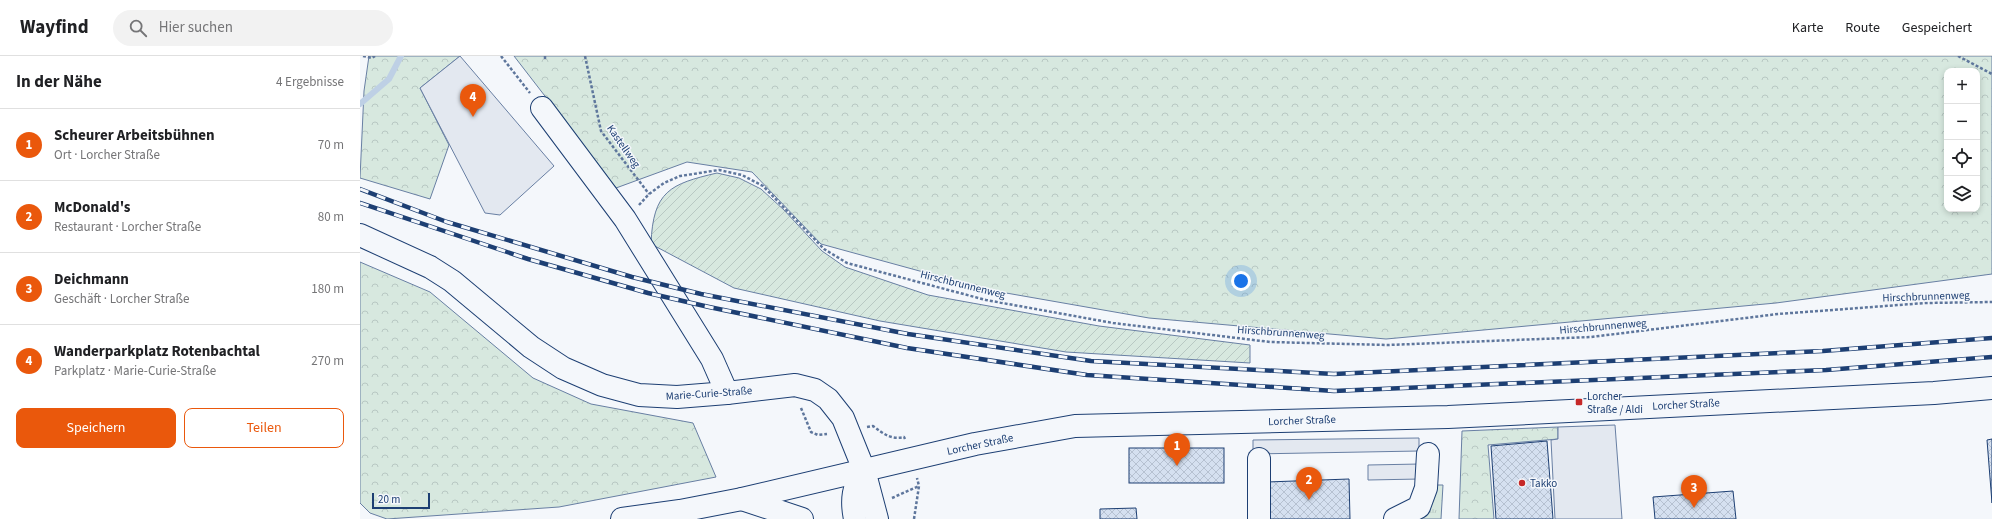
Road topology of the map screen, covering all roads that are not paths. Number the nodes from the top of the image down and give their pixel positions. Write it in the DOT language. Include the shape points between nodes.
graph roads {
  1 [pos="542,108"];
  2 [pos="360,235"];
  3 [pos="1992,388"];
  4 [pos="727,393"];
  5 [pos="1428,454"];
  6 [pos="1259,459"];
  7 [pos="864,470"];
  8 [pos="742,499"];
  9 [pos="622,519"];
  10 [pos="802,519"];
  11 [pos="855,519"];
  12 [pos="877,519"];
  13 [pos="1259,519"];
  14 [pos="1395,519"];
  1 -- 4 [label="main road" via="625,219 712,359"];
  2 -- 4 [label="main road, Marie-Curie-Straße" via="430,267 452,281 531,347 583,378 602,386 640,395 677,397"];
  3 -- 7 [label="main road, Lorcher Straße" via="1934,393 1448,416 1075,426 975,444"];
  4 -- 7 [label="main road, Marie-Curie-Straße" via="795,385 815,390 836,408 843,418"];
  5 -- 14 [label="main road" via="1426,488 1419,507"];
  6 -- 13 [label="main road"];
  7 -- 8 [label="main road, Lorcher Straße"];
  7 -- 11 [label="main road" via="854,489 852,500"];
  7 -- 12 [label="main road, Marie-Curie-Straße"];
  8 -- 9 [label="main road, Lorcher Straße"];
  8 -- 10 [label="main road"];
}
